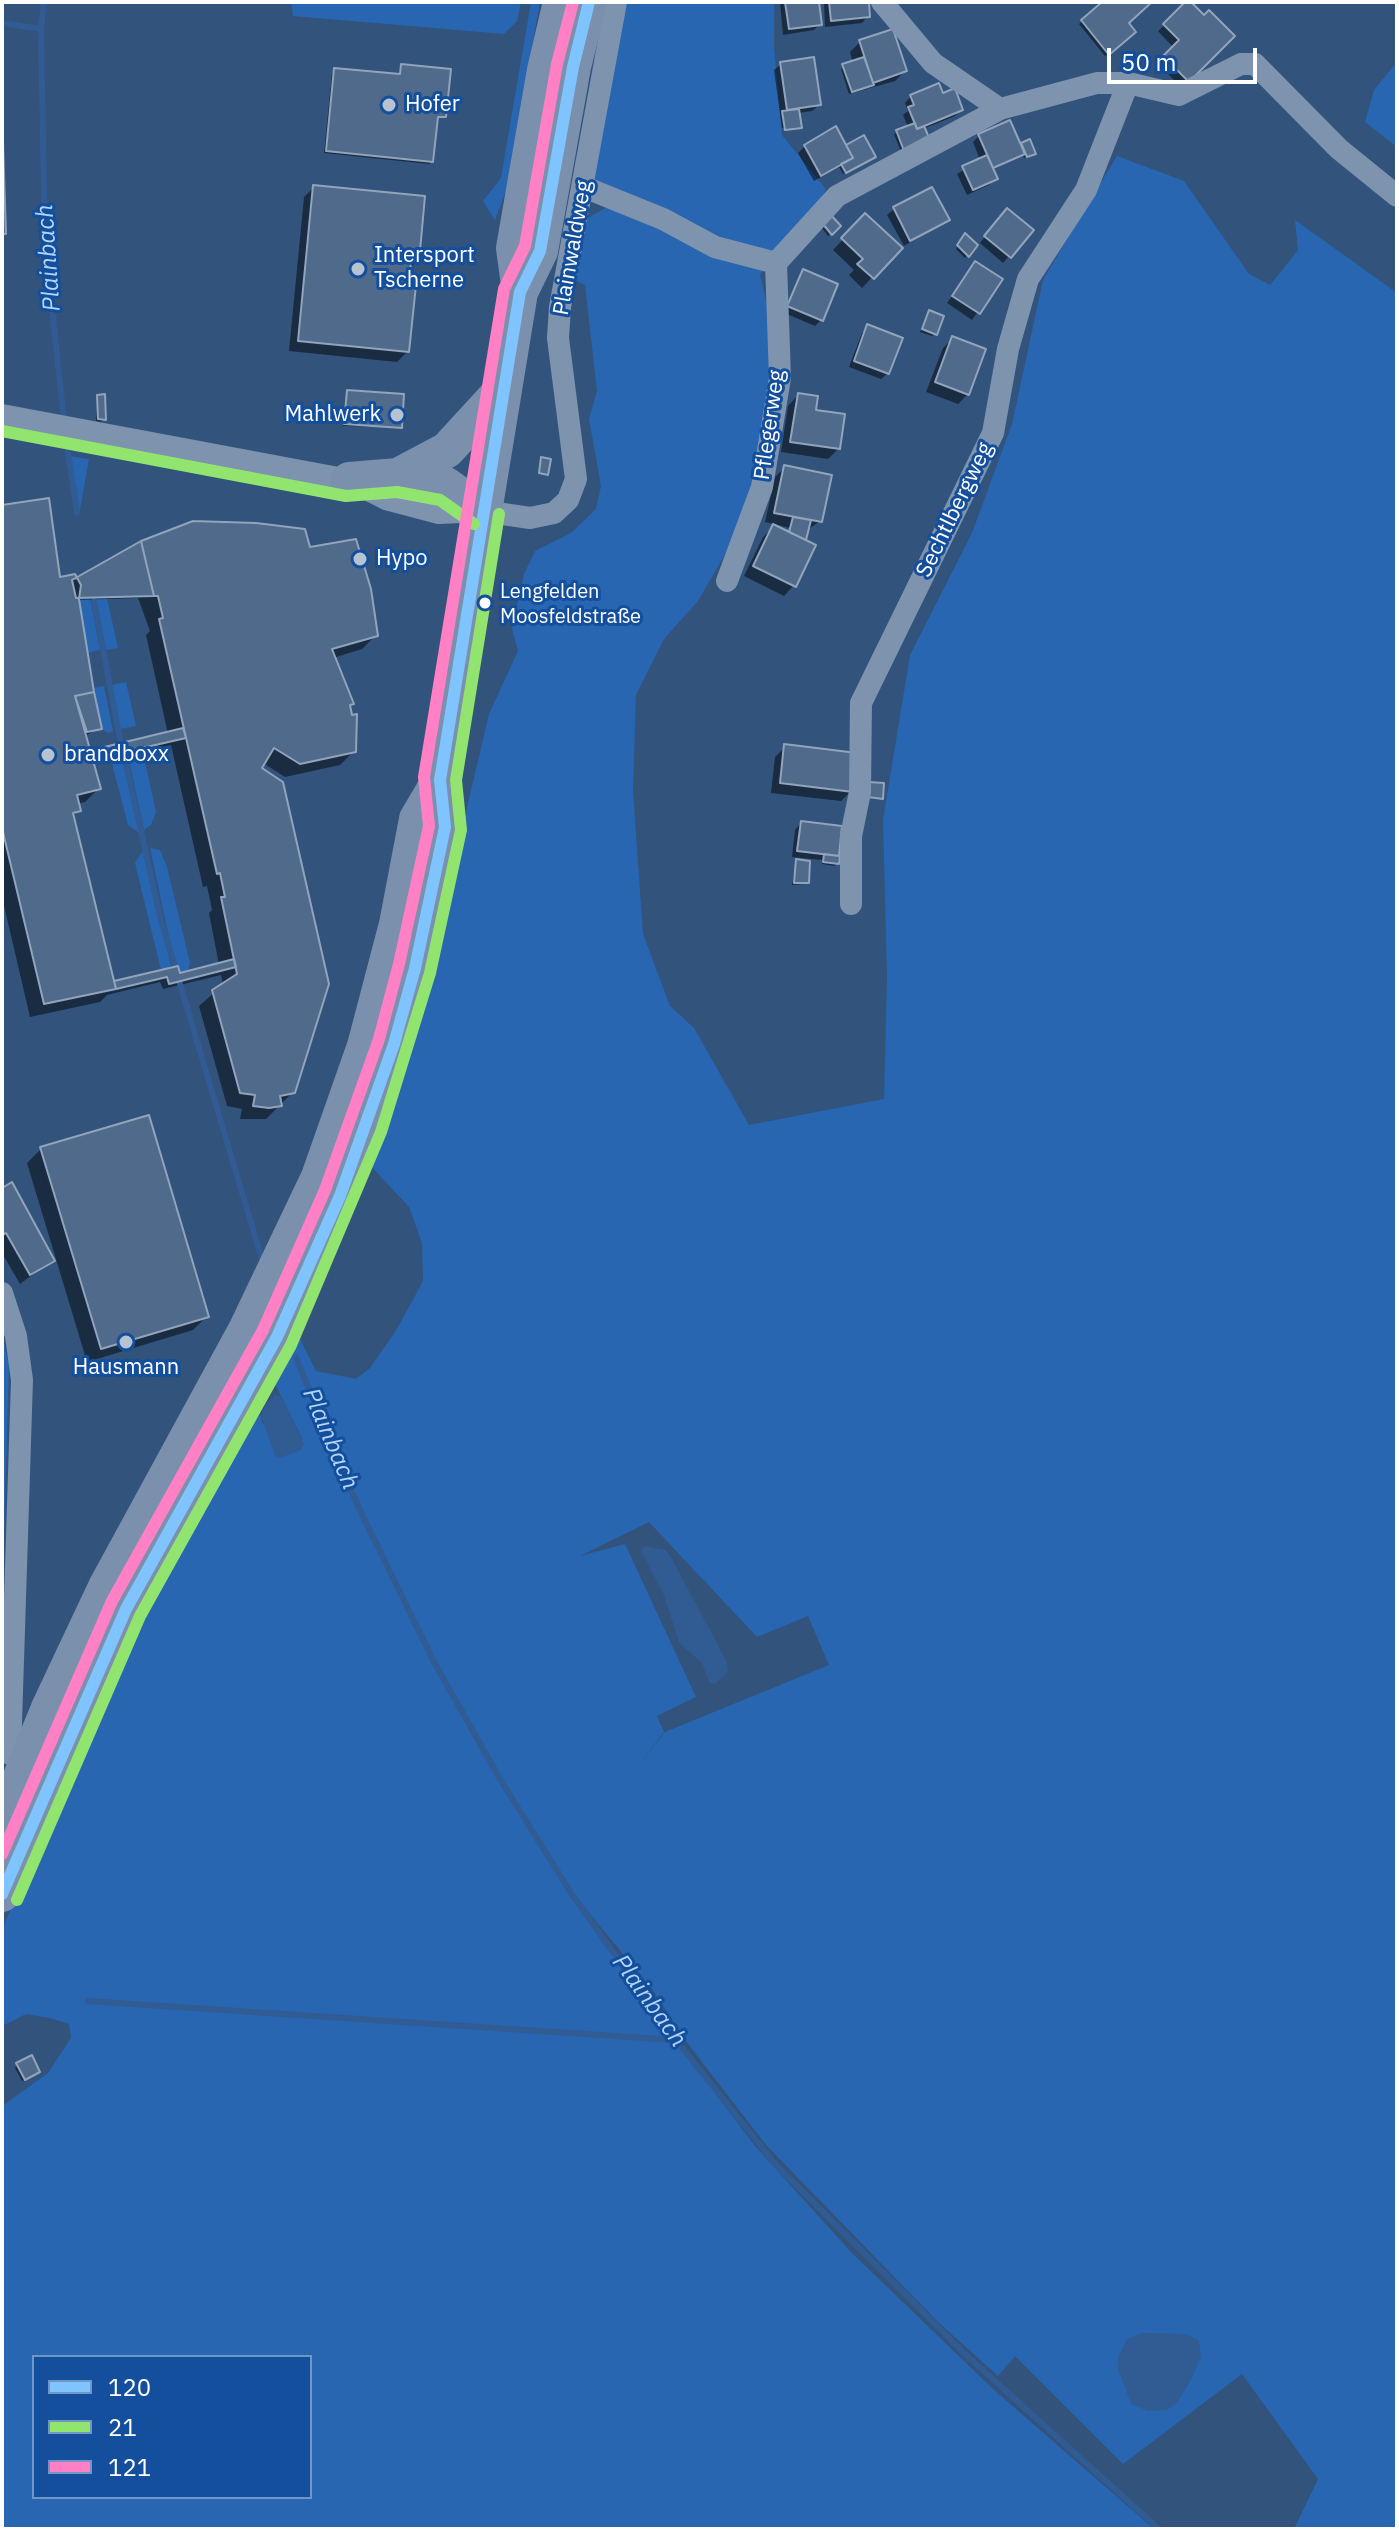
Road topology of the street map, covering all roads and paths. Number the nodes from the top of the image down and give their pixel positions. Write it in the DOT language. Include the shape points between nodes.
graph roads {
  1 [pos="561,2"];
  2 [pos="589,2"];
  3 [pos="616,2"];
  4 [pos="882,2"];
  5 [pos="1128,83"];
  6 [pos="1000,109"];
  7 [pos="584,187"];
  8 [pos="1397,196"];
  9 [pos="776,263"];
  10 [pos="520,292"];
  11 [pos="503,389"];
  12 [pos="2,415"];
  13 [pos="398,476"];
  14 [pos="349,480"];
  15 [pos="483,511"];
  16 [pos="727,581"];
  17 [pos="440,780"];
  18 [pos="851,904"];
  19 [pos="2,1293"];
  20 [pos="10,1754"];
  21 [pos="2,1823"];
  22 [pos="2,1894"];
  1 -- 10 [label="main road" via="514,248"];
  2 -- 10 [label="main road" via="540,251"];
  3 -- 7 [label="street, Plainwaldweg"];
  4 -- 6 [label="street" via="933,63"];
  5 -- 6 [label="street" via="1097,83"];
  5 -- 8 [label="street" via="1179,95 1241,64 1255,64 1339,149"];
  5 -- 18 [label="street, Sechtlbergweg" via="1086,190 1028,279 993,433 861,703"];
  6 -- 9 [label="street" via="837,196"];
  7 -- 9 [label="street" via="715,247"];
  7 -- 15 [label="street, Plainwaldweg" via="558,338 576,479 568,500 554,513 530,518"];
  9 -- 16 [label="street, Pflegerweg" via="778,394 762,487"];
  10 -- 11 [label="main road"];
  11 -- 13 [label="main road" via="447,450"];
  11 -- 15 [label="main road"];
  12 -- 14 [label="street"];
  13 -- 14 [label="main road"];
  13 -- 15 [label="main road" via="446,485"];
  14 -- 15 [label="street" via="386,499 439,513"];
  15 -- 17 [label="main road"];
  17 -- 21 [label="main road" via="417,819 365,1046 319,1177 247,1328 107,1585"];
  17 -- 22 [label="main road" via="445,827 415,968 340,1196 277,1337 126,1609"];
  19 -- 20 [label="street" via="16,1336 22,1380"];
}
